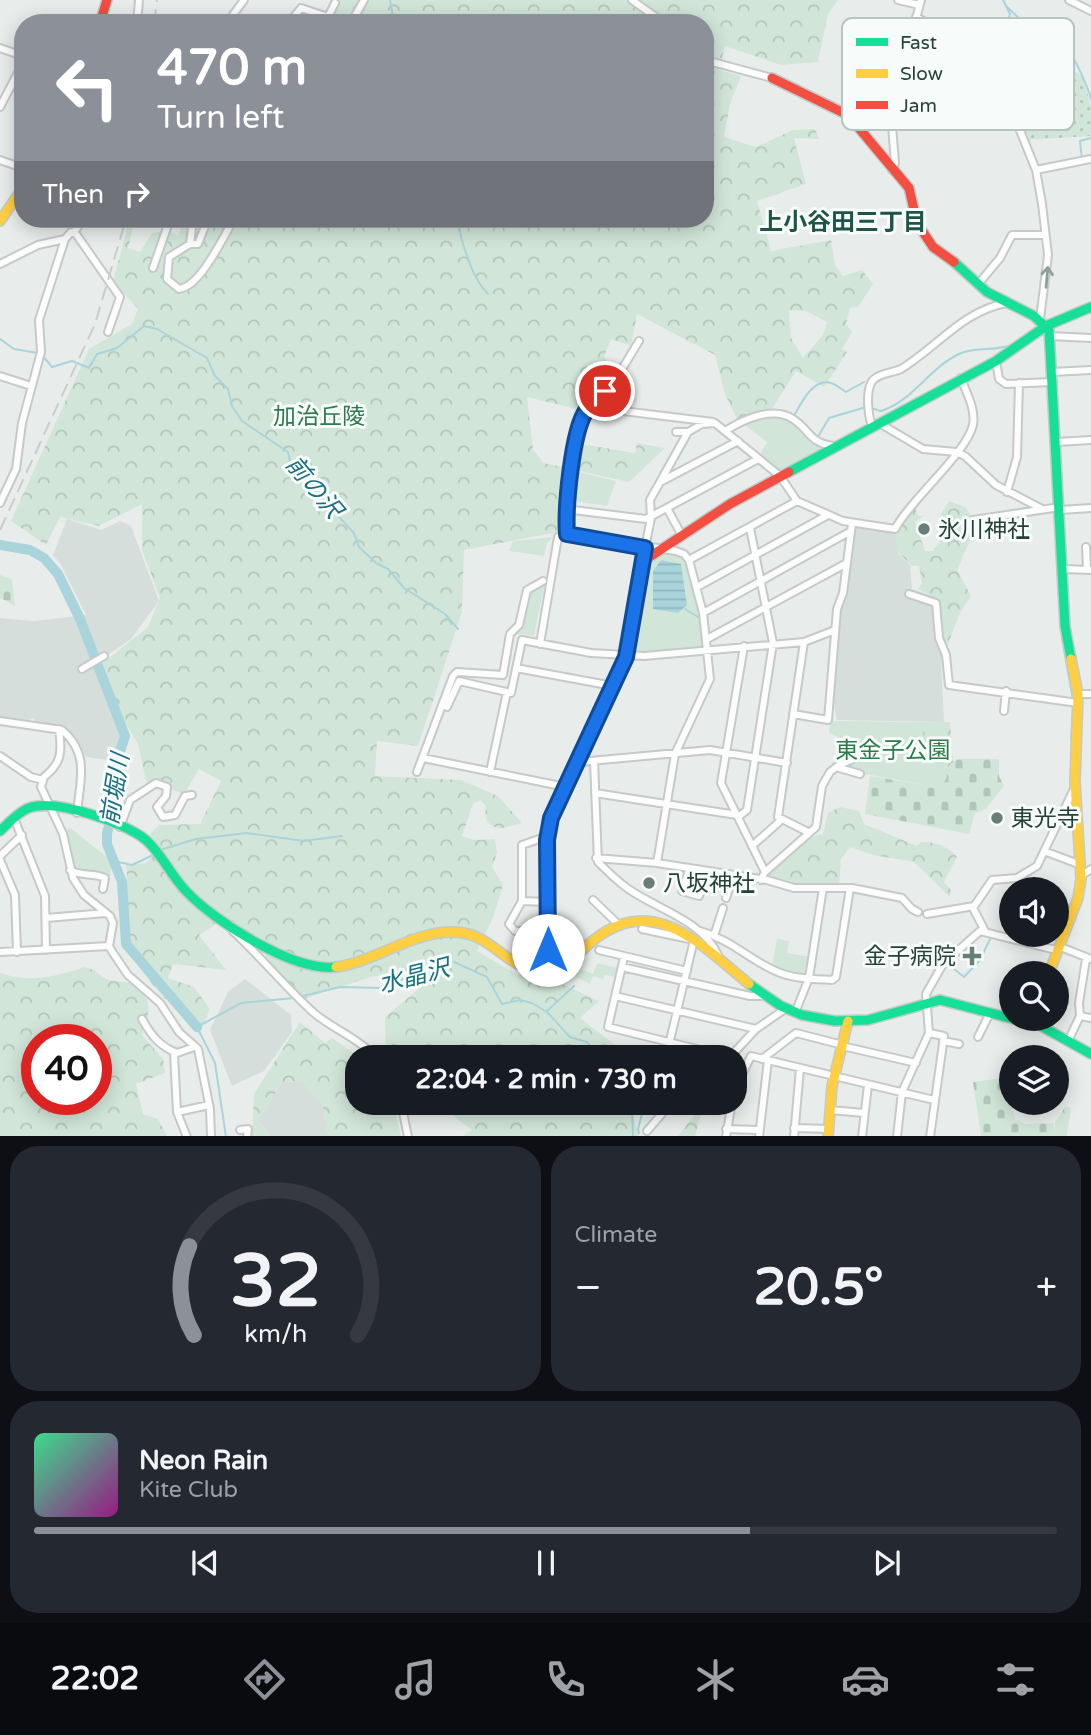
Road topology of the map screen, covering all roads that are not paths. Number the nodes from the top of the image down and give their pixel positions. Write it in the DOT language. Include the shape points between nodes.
graph roads {
  1 [pos="632,0"];
  2 [pos="898,0"];
  3 [pos="1069,0"];
  4 [pos="335,3"];
  5 [pos="920,3"];
  6 [pos="1091,11"];
  7 [pos="296,14"];
  8 [pos="314,14"];
  9 [pos="329,14"];
  10 [pos="651,14"];
  11 [pos="916,17"];
  12 [pos="714,62"];
  13 [pos="772,78"];
  14 [pos="14,80"];
  15 [pos="0,107"];
  16 [pos="842,111"];
  17 [pos="860,130"];
  18 [pos="892,130"];
  19 [pos="1021,130"];
  20 [pos="1091,159"];
  21 [pos="892,170"];
  22 [pos="1036,170"];
  23 [pos="14,201"];
  24 [pos="0,221"];
  25 [pos="77,228"];
  26 [pos="167,228"];
  27 [pos="192,228"];
  28 [pos="205,228"];
  29 [pos="229,228"];
  30 [pos="74,232"];
  31 [pos="1045,235"];
  32 [pos="65,239"];
  33 [pos="190,243"];
  34 [pos="158,255"];
  35 [pos="169,257"];
  36 [pos="0,264"];
  37 [pos="153,268"];
  38 [pos="979,283"];
  39 [pos="1008,303"];
  40 [pos="1091,307"];
  41 [pos="1045,327"];
  42 [pos="108,332"];
  43 [pos="1091,338"];
  44 [pos="639,341"];
  45 [pos="996,361"];
  46 [pos="1091,370"];
  47 [pos="0,376"];
  48 [pos="1052,377"];
  49 [pos="961,378"];
  50 [pos="1019,383"];
  51 [pos="31,386"];
  52 [pos="590,407"];
  53 [pos="715,423"];
  54 [pos="875,424"];
  55 [pos="725,431"];
  56 [pos="676,432"];
  57 [pos="688,432"];
  58 [pos="737,440"];
  59 [pos="1091,440"];
  60 [pos="1056,442"];
  61 [pos="834,446"];
  62 [pos="956,452"];
  63 [pos="758,459"];
  64 [pos="780,476"];
  65 [pos="660,482"];
  66 [pos="1007,492"];
  67 [pos="797,501"];
  68 [pos="0,503"];
  69 [pos="667,508"];
  70 [pos="1060,508"];
  71 [pos="1091,508"];
  72 [pos="565,509"];
  73 [pos="1042,509"];
  74 [pos="826,516"];
  75 [pos="651,518"];
  76 [pos="973,520"];
  77 [pos="851,527"];
  78 [pos="750,528"];
  79 [pos="567,534"];
  80 [pos="681,534"];
  81 [pos="1086,547"];
  82 [pos="645,548"];
  83 [pos="659,550"];
  84 [pos="756,555"];
  85 [pos="689,560"];
  86 [pos="847,562"];
  87 [pos="641,568"];
  88 [pos="1063,569"];
  89 [pos="1089,570"];
  90 [pos="543,581"];
  91 [pos="761,581"];
  92 [pos="697,587"];
  93 [pos="909,594"];
  94 [pos="767,606"];
  95 [pos="704,613"];
  96 [pos="835,630"];
  97 [pos="707,639"];
  98 [pos="804,642"];
  99 [pos="773,643"];
  100 [pos="540,644"];
  101 [pos="744,646"];
  102 [pos="709,649"];
  103 [pos="104,656"];
  104 [pos="626,657"];
  105 [pos="82,668"];
  106 [pos="516,668"];
  107 [pos="613,686"];
  108 [pos="1006,691"];
  109 [pos="507,692"];
  110 [pos="1091,694"];
  111 [pos="1078,698"];
  112 [pos="447,707"];
  113 [pos="1004,711"];
  114 [pos="793,713"];
  115 [pos="0,721"];
  116 [pos="59,729"];
  117 [pos="726,753"];
  118 [pos="675,754"];
  119 [pos="863,755"];
  120 [pos="0,756"];
  121 [pos="422,758"];
  122 [pos="755,758"];
  123 [pos="594,761"];
  124 [pos="579,762"];
  125 [pos="787,763"];
  126 [pos="836,767"];
  127 [pos="417,772"];
  128 [pos="490,772"];
  129 [pos="860,774"];
  130 [pos="43,780"];
  131 [pos="1075,786"];
  132 [pos="566,787"];
  133 [pos="595,793"];
  134 [pos="192,795"];
  135 [pos="667,804"];
  136 [pos="50,806"];
  137 [pos="78,813"];
  138 [pos="738,816"];
  139 [pos="14,818"];
  140 [pos="779,822"];
  141 [pos="119,826"];
  142 [pos="0,831"];
  143 [pos="808,832"];
  144 [pos="22,835"];
  145 [pos="547,840"];
  146 [pos="752,846"];
  147 [pos="1044,851"];
  148 [pos="0,858"];
  149 [pos="596,858"];
  150 [pos="657,863"];
  151 [pos="690,868"];
  152 [pos="1091,869"];
  153 [pos="69,870"];
  154 [pos="1081,871"];
  155 [pos="708,872"];
  156 [pos="765,872"];
  157 [pos="733,876"];
  158 [pos="761,880"];
  159 [pos="823,888"];
  160 [pos="850,888"];
  161 [pos="103,889"];
  162 [pos="726,898"];
  163 [pos="593,900"];
  164 [pos="522,901"];
  165 [pos="548,902"];
  166 [pos="974,906"];
  167 [pos="723,908"];
  168 [pos="918,912"];
  169 [pos="106,913"];
  170 [pos="927,914"];
  171 [pos="46,918"];
  172 [pos="230,921"];
  173 [pos="618,924"];
  174 [pos="642,929"];
  175 [pos="548,931"];
  176 [pos="985,931"];
  177 [pos="696,935"];
  178 [pos="714,936"];
  179 [pos="109,946"];
  180 [pos="1057,948"];
  181 [pos="46,950"];
  182 [pos="599,950"];
  183 [pos="0,951"];
  184 [pos="18,952"];
  185 [pos="624,957"];
  186 [pos="1088,959"];
  187 [pos="1053,961"];
  188 [pos="622,967"];
  189 [pos="548,969"];
  190 [pos="687,971"];
  191 [pos="809,978"];
  192 [pos="684,981"];
  193 [pos="615,996"];
  194 [pos="762,996"];
  195 [pos="925,1001"];
  196 [pos="786,1009"];
  197 [pos="677,1011"];
  198 [pos="795,1013"];
  199 [pos="990,1013"];
  200 [pos="999,1015"];
  201 [pos="1080,1016"];
  202 [pos="1091,1017"];
  203 [pos="142,1019"];
  204 [pos="848,1021"];
  205 [pos="755,1029"];
  206 [pos="1056,1031"];
  207 [pos="929,1032"];
  208 [pos="978,1037"];
  209 [pos="1069,1039"];
  210 [pos="943,1041"];
  211 [pos="670,1042"];
  212 [pos="959,1044"];
  213 [pos="363,1045"];
  214 [pos="669,1045"];
  215 [pos="682,1045"];
  216 [pos="741,1045"];
  217 [pos="842,1045"];
  218 [pos="194,1047"];
  219 [pos="174,1053"];
  220 [pos="1091,1054"];
  221 [pos="765,1059"];
  222 [pos="916,1063"];
  223 [pos="747,1064"];
  224 [pos="800,1068"];
  225 [pos="835,1077"];
  226 [pos="868,1085"];
  227 [pos="902,1092"];
  228 [pos="934,1100"];
  229 [pos="209,1105"];
  230 [pos="830,1110"];
  231 [pos="177,1112"];
  232 [pos="864,1113"];
  233 [pos="404,1115"];
  234 [pos="661,1115"];
  235 [pos="729,1115"];
  236 [pos="794,1128"];
  237 [pos="240,1130"];
  238 [pos="647,1131"];
  239 [pos="726,1133"];
  240 [pos="759,1133"];
  241 [pos="829,1133"];
  242 [pos="187,1136"];
  243 [pos="211,1136"];
  244 [pos="247,1136"];
  245 [pos="408,1136"];
  246 [pos="794,1136"];
  247 [pos="862,1136"];
  248 [pos="897,1136"];
  249 [pos="930,1136"];
  1 -- 10 [label="street"];
  2 -- 5 [label="street"];
  3 -- 6 [label="street"];
  4 -- 9 [label="street"];
  5 -- 11 [label="street"];
  7 -- 8 [label="street" via="301,8"];
  12 -- 13 [label="street"];
  13 -- 16 [label="street"];
  14 -- 15 [label="street"];
  17 -- 21 [label="street"];
  18 -- 21 [label="street"];
  19 -- 22 [label="street"];
  20 -- 22 [label="street"];
  21 -- 38 [label="street" via="909,188 917,223 928,241"];
  22 -- 31 [label="street"];
  23 -- 24 [label="street"];
  25 -- 30 [label="street"];
  26 -- 34 [label="street"];
  27 -- 33 [label="street"];
  28 -- 33 [label="street" via="201,240"];
  29 -- 35 [label="street" via="188,286 179,289 169,282"];
  30 -- 32 [label="street"];
  30 -- 42 [label="street" via="120,298"];
  31 -- 38 [label="street" via="1012,235"];
  41 -- 31 [label="street, one-way"];
  32 -- 36 [label="street" via="38,245"];
  32 -- 51 [label="street" via="39,320 40,354"];
  33 -- 35 [label="street"];
  34 -- 35 [label="street"];
  34 -- 37 [label="street"];
  38 -- 39 [label="street"];
  39 -- 41 [label="street"];
  39 -- 54 [label="street" via="981,309 900,369 875,378 869,400"];
  40 -- 41 [label="street"];
  41 -- 43 [label="street"];
  41 -- 45 [label="street"];
  41 -- 48 [label="street"];
  44 -- 52 [label="street" via="616,379"];
  45 -- 49 [label="street"];
  45 -- 50 [label="street" via="999,379 1006,384"];
  46 -- 48 [label="street"];
  47 -- 51 [label="street"];
  48 -- 50 [label="street"];
  48 -- 60 [label="street"];
  49 -- 54 [label="street"];
  49 -- 62 [label="street" via="973,420"];
  50 -- 66 [label="street" via="1017,457"];
  51 -- 68 [label="street" via="16,468"];
  52 -- 53 [label="street"];
  52 -- 72 [label="street" via="580,432"];
  53 -- 55 [label="street"];
  53 -- 57 [label="street"];
  54 -- 61 [label="street"];
  54 -- 62 [label="street" via="923,449"];
  55 -- 58 [label="street"];
  55 -- 61 [label="street" via="742,420 779,412 795,420 816,443"];
  56 -- 57 [label="street"];
  57 -- 65 [label="street"];
  58 -- 63 [label="street"];
  58 -- 65 [label="street"];
  59 -- 60 [label="street"];
  60 -- 70 [label="street"];
  61 -- 64 [label="street"];
  62 -- 66 [label="street"];
  62 -- 77 [label="street" via="895,529 858,522"];
  63 -- 64 [label="street"];
  63 -- 69 [label="street"];
  64 -- 67 [label="street"];
  64 -- 80 [label="street"];
  65 -- 75 [label="street" via="650,500"];
  66 -- 73 [label="street"];
  67 -- 74 [label="street"];
  67 -- 78 [label="street"];
  69 -- 75 [label="street"];
  69 -- 80 [label="street"];
  70 -- 71 [label="street"];
  70 -- 73 [label="street"];
  70 -- 88 [label="street"];
  72 -- 75 [label="street"];
  72 -- 79 [label="street"];
  73 -- 76 [label="street"];
  74 -- 77 [label="street"];
  74 -- 84 [label="street"];
  75 -- 82 [label="street"];
  77 -- 86 [label="street"];
  77 -- 91 [label="street"];
  78 -- 84 [label="street"];
  78 -- 85 [label="street"];
  79 -- 82 [label="street"];
  79 -- 100 [label="street" via="558,537"];
  80 -- 83 [label="street"];
  81 -- 89 [label="street"];
  82 -- 83 [label="street"];
  82 -- 87 [label="street"];
  83 -- 85 [label="street" via="682,553"];
  83 -- 87 [label="street"];
  84 -- 91 [label="street"];
  84 -- 92 [label="street"];
  85 -- 92 [label="street"];
  86 -- 94 [label="street"];
  86 -- 96 [label="street"];
  87 -- 104 [label="street"];
  88 -- 89 [label="street"];
  88 -- 111 [label="street" via="1065,626"];
  90 -- 121 [label="street" via="527,590 519,625 510,634 503,675 454,674"];
  91 -- 94 [label="street"];
  91 -- 95 [label="street"];
  92 -- 95 [label="street"];
  93 -- 108 [label="street" via="936,603 949,685"];
  94 -- 97 [label="street"];
  94 -- 99 [label="street"];
  95 -- 97 [label="street"];
  96 -- 98 [label="street"];
  96 -- 114 [label="street" via="828,720"];
  97 -- 102 [label="street"];
  98 -- 99 [label="street"];
  98 -- 114 [label="street"];
  99 -- 101 [label="street"];
  99 -- 122 [label="street"];
  100 -- 104 [label="street"];
  100 -- 106 [label="street" via="522,640"];
  101 -- 102 [label="street"];
  101 -- 117 [label="street"];
  102 -- 104 [label="street"];
  102 -- 118 [label="street" via="710,680"];
  103 -- 105 [label="street"];
  104 -- 107 [label="street"];
  106 -- 107 [label="street"];
  106 -- 109 [label="street" via="511,693"];
  107 -- 124 [label="street"];
  108 -- 111 [label="street"];
  108 -- 113 [label="street"];
  109 -- 112 [label="street" via="460,681"];
  109 -- 128 [label="street"];
  110 -- 111 [label="street"];
  111 -- 131 [label="street"];
  114 -- 125 [label="street"];
  115 -- 116 [label="street"];
  116 -- 130 [label="street" via="61,755 54,771"];
  116 -- 137 [label="street" via="82,757"];
  117 -- 118 [label="street"];
  117 -- 122 [label="street"];
  117 -- 138 [label="street" via="720,783"];
  118 -- 123 [label="street"];
  118 -- 135 [label="street"];
  119 -- 126 [label="street"];
  120 -- 130 [label="street"];
  121 -- 127 [label="street"];
  121 -- 128 [label="street"];
  122 -- 125 [label="street"];
  122 -- 138 [label="street" via="747,810"];
  123 -- 124 [label="street"];
  123 -- 133 [label="street"];
  124 -- 132 [label="street"];
  125 -- 143 [label="street" via="778,817"];
  126 -- 129 [label="street"];
  126 -- 143 [label="street" via="822,786 818,823"];
  128 -- 132 [label="street"];
  130 -- 136 [label="street"];
  131 -- 147 [label="street"];
  131 -- 154 [label="street"];
  132 -- 145 [label="street" via="551,818"];
  133 -- 135 [label="street"];
  133 -- 149 [label="street"];
  134 -- 141 [label="street" via="185,796 175,815 164,817 157,807 167,787 156,783 130,800"];
  135 -- 138 [label="street"];
  135 -- 150 [label="street"];
  136 -- 137 [label="street"];
  136 -- 139 [label="street" via="27,808"];
  136 -- 153 [label="street" via="63,834"];
  137 -- 141 [label="street"];
  138 -- 146 [label="street"];
  139 -- 142 [label="street"];
  139 -- 144 [label="street"];
  140 -- 146 [label="street"];
  141 -- 172 [label="street" via="142,837 193,898"];
  143 -- 156 [label="street"];
  144 -- 148 [label="street"];
  144 -- 171 [label="street" via="45,895"];
  145 -- 164 [label="street" via="522,845"];
  145 -- 165 [label="street"];
  146 -- 156 [label="street"];
  147 -- 154 [label="street"];
  147 -- 166 [label="street" via="1037,866 1017,878 992,880"];
  148 -- 184 [label="street" via="15,895"];
  149 -- 150 [label="street"];
  149 -- 177 [label="street" via="627,888"];
  150 -- 151 [label="street"];
  151 -- 155 [label="street"];
  151 -- 155 [label="street" via="682,891 699,896"];
  152 -- 154 [label="street"];
  153 -- 161 [label="street" via="105,878"];
  153 -- 169 [label="street" via="84,895"];
  154 -- 180 [label="street" via="1078,898"];
  155 -- 157 [label="street"];
  156 -- 158 [label="street"];
  157 -- 158 [label="street"];
  157 -- 162 [label="street"];
  158 -- 159 [label="street" via="794,888"];
  159 -- 160 [label="street"];
  159 -- 191 [label="street"];
  160 -- 168 [label="street" via="902,898"];
  160 -- 191 [label="street" via="836,977"];
  163 -- 173 [label="street"];
  164 -- 165 [label="street"];
  164 -- 175 [label="street" via="509,924 515,931"];
  165 -- 175 [label="street"];
  166 -- 170 [label="street"];
  166 -- 176 [label="street"];
  167 -- 178 [label="street"];
  169 -- 171 [label="street"];
  169 -- 179 [label="street" via="113,923"];
  171 -- 181 [label="street"];
  172 -- 189 [label="street" via="315,969 453,932 479,938 527,967"];
  172 -- 213 [label="street" via="233,931 322,1019"];
  173 -- 177 [label="street" via="651,921"];
  173 -- 189 [label="street"];
  174 -- 177 [label="street"];
  175 -- 189 [label="street"];
  176 -- 180 [label="street"];
  176 -- 195 [label="street" via="943,964"];
  177 -- 178 [label="street"];
  177 -- 190 [label="street"];
  177 -- 194 [label="street"];
  178 -- 191 [label="street" via="737,945 776,972"];
  179 -- 181 [label="street"];
  179 -- 218 [label="street" via="123,969 160,1003"];
  180 -- 186 [label="street"];
  180 -- 187 [label="street"];
  181 -- 184 [label="street"];
  182 -- 185 [label="street"];
  183 -- 184 [label="street"];
  185 -- 188 [label="street"];
  185 -- 190 [label="street"];
  186 -- 201 [label="street"];
  188 -- 192 [label="street"];
  188 -- 193 [label="street"];
  190 -- 192 [label="street"];
  191 -- 198 [label="street"];
  192 -- 194 [label="street"];
  192 -- 197 [label="street"];
  193 -- 197 [label="street"];
  193 -- 211 [label="street" via="608,1027"];
  194 -- 196 [label="street"];
  195 -- 199 [label="street" via="945,1000"];
  195 -- 204 [label="street" via="877,1018"];
  195 -- 207 [label="street"];
  196 -- 198 [label="street"];
  196 -- 205 [label="street"];
  197 -- 205 [label="street"];
  197 -- 211 [label="street"];
  198 -- 204 [label="street"];
  199 -- 200 [label="street"];
  199 -- 208 [label="street"];
  201 -- 202 [label="street"];
  201 -- 209 [label="street"];
  203 -- 219 [label="street" via="154,1039"];
  204 -- 217 [label="street"];
  205 -- 216 [label="street"];
  206 -- 209 [label="street"];
  207 -- 210 [label="street" via="944,1036"];
  207 -- 222 [label="street"];
  209 -- 220 [label="street"];
  210 -- 212 [label="street"];
  210 -- 228 [label="street"];
  211 -- 214 [label="street"];
  211 -- 215 [label="street"];
  217 -- 221 [label="street" via="796,1033"];
  217 -- 222 [label="street"];
  217 -- 225 [label="street"];
  218 -- 219 [label="street"];
  218 -- 229 [label="street" via="200,1055"];
  219 -- 231 [label="street"];
  221 -- 223 [label="street" via="751,1056"];
  221 -- 224 [label="street"];
  221 -- 240 [label="street"];
  222 -- 227 [label="street"];
  224 -- 225 [label="street"];
  224 -- 236 [label="street"];
  225 -- 226 [label="street"];
  225 -- 230 [label="street"];
  226 -- 227 [label="street"];
  226 -- 232 [label="street"];
  227 -- 228 [label="street"];
  227 -- 248 [label="street"];
  228 -- 249 [label="street"];
  229 -- 231 [label="street"];
  229 -- 243 [label="street"];
  230 -- 232 [label="street"];
  230 -- 241 [label="street"];
  231 -- 242 [label="street"];
  232 -- 247 [label="street"];
  233 -- 245 [label="street"];
  234 -- 238 [label="street"];
  235 -- 239 [label="street"];
  236 -- 241 [label="street"];
  236 -- 246 [label="street"];
  237 -- 244 [label="street" via="248,1129"];
  239 -- 240 [label="street"];
}
